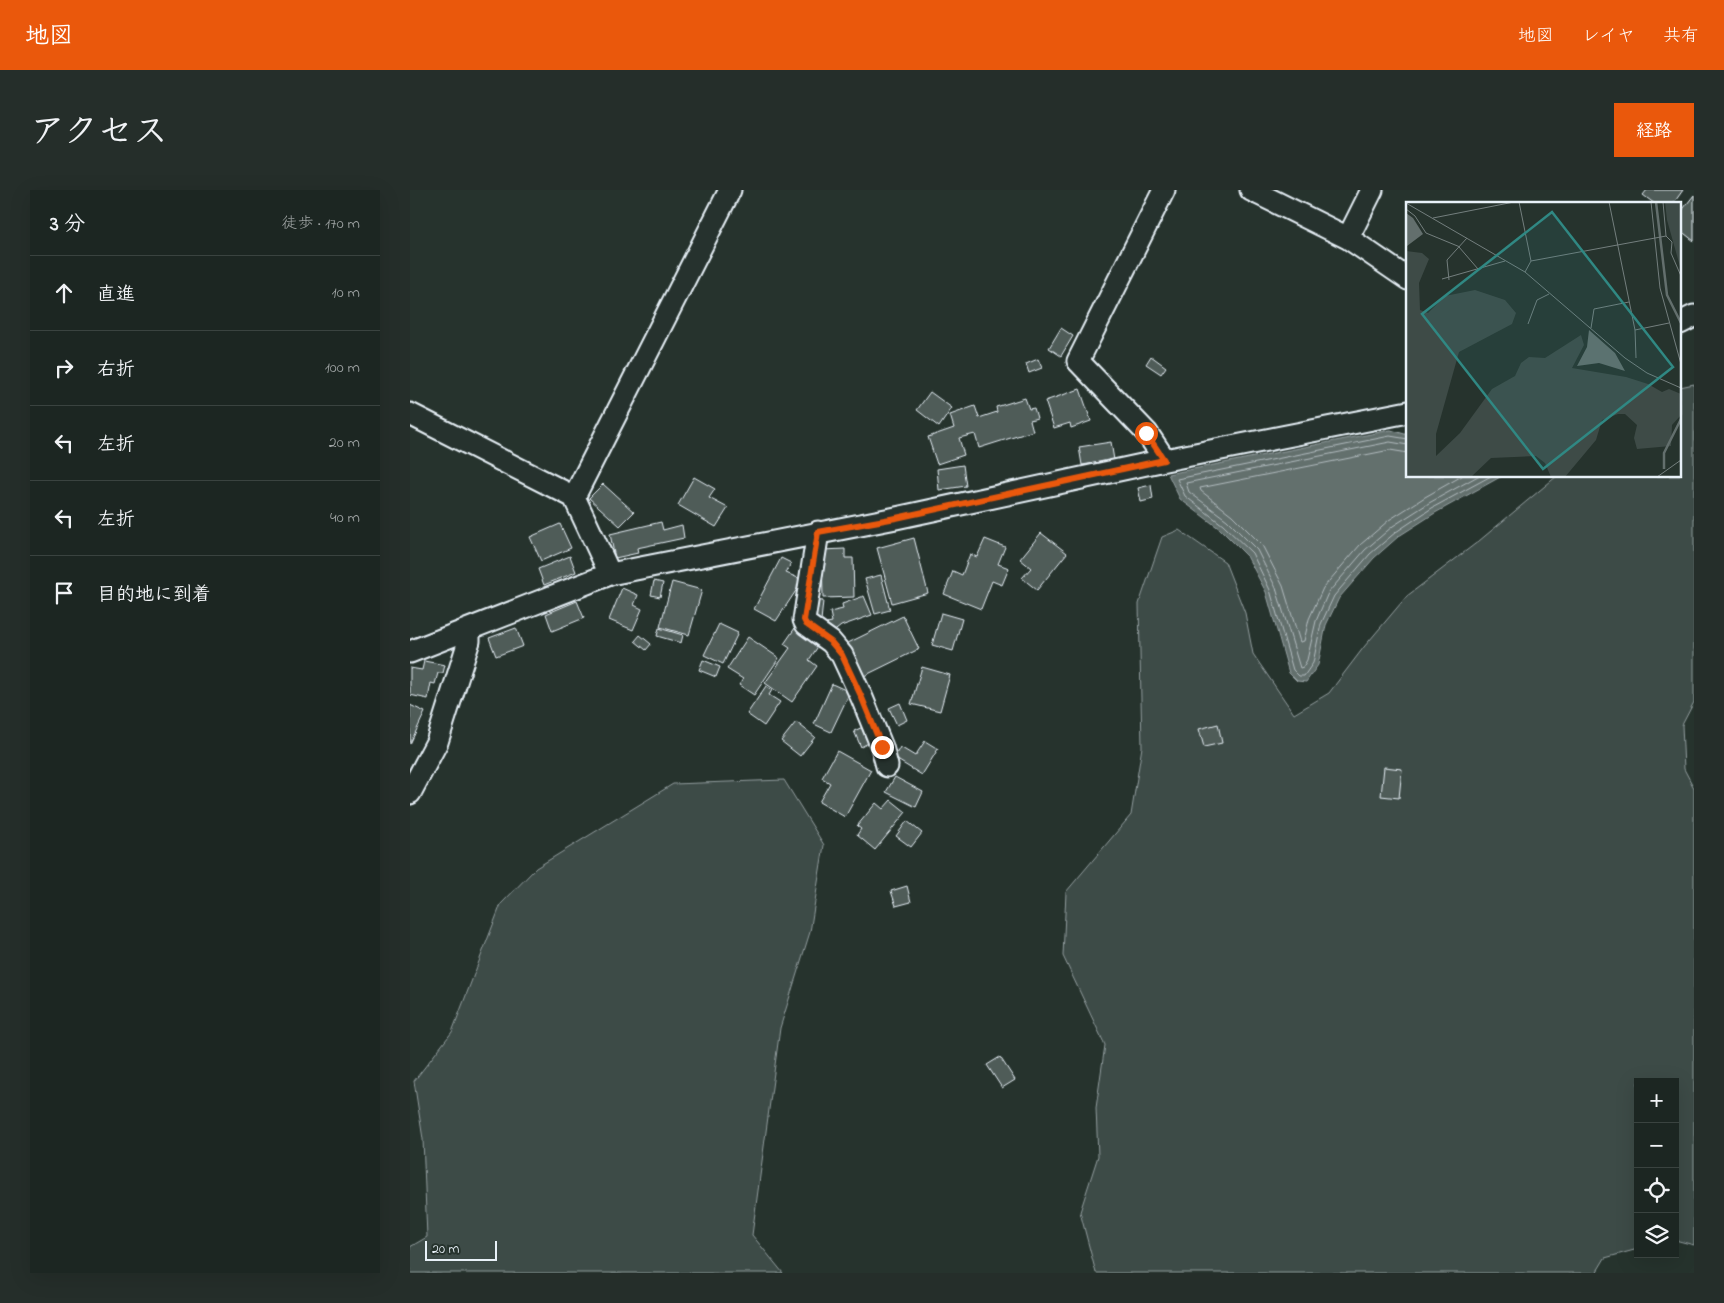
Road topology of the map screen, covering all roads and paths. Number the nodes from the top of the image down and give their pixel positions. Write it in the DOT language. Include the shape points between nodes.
graph roads {
  1 [pos="730,190"];
  2 [pos="1164,190"];
  3 [pos="1251,190"];
  4 [pos="1372,190"];
  5 [pos="1348,238"];
  6 [pos="1406,278"];
  7 [pos="1694,316"];
  8 [pos="1682,322"];
  9 [pos="1406,412"];
  10 [pos="410,414"];
  11 [pos="1164,460"];
  12 [pos="574,497"];
  13 [pos="818,532"];
  14 [pos="610,574"];
  15 [pos="469,629"];
  16 [pos="410,652"];
  17 [pos="887,766"];
  18 [pos="410,793"];
  1 -- 12 [label="street"];
  2 -- 11 [label="street" via="1078,361 1146,433"];
  3 -- 5 [label="street"];
  4 -- 5 [label="street"];
  5 -- 6 [label="street"];
  7 -- 8 [label="street"];
  9 -- 11 [label="street"];
  10 -- 12 [label="street"];
  11 -- 13 [label="street"];
  12 -- 14 [label="street"];
  13 -- 14 [label="street"];
  13 -- 17 [label="street" via="804,620 842,655 882,747"];
  14 -- 15 [label="street"];
  15 -- 16 [label="street"];
  15 -- 18 [label="street" via="469,641 440,735"];
}
